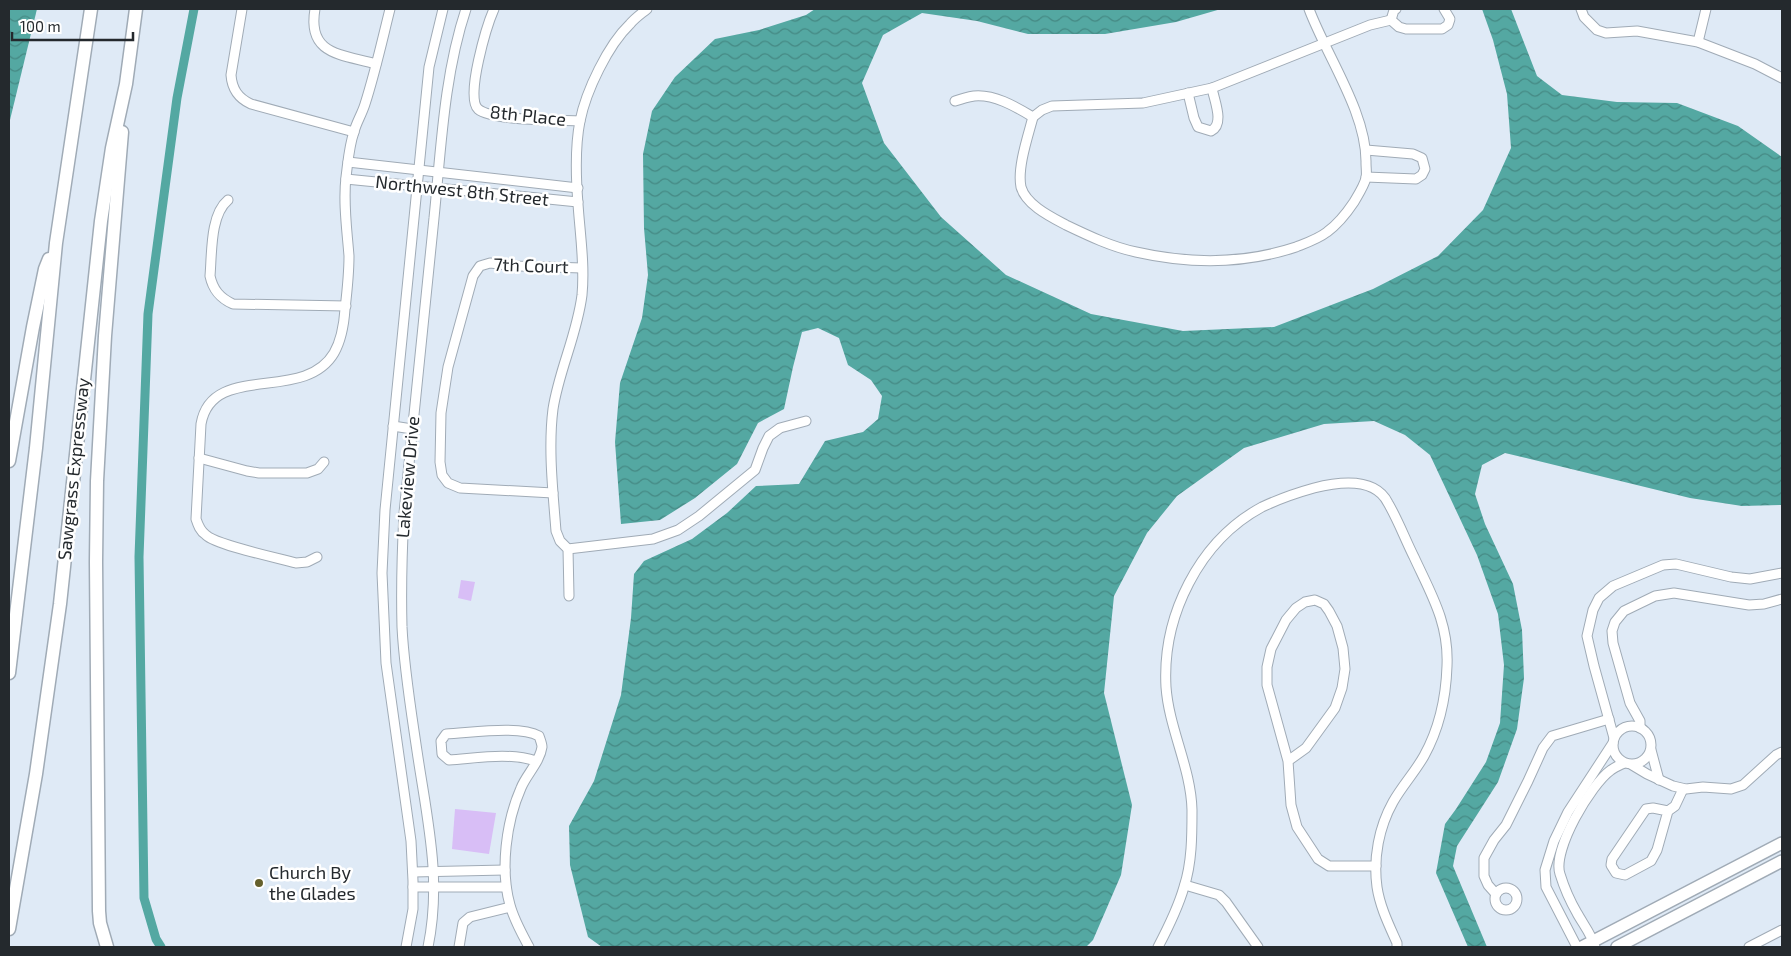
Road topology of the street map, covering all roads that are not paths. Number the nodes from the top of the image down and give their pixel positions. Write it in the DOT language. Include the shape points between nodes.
graph roads {
  1 [pos="91,9"];
  2 [pos="136,9"];
  3 [pos="242,9"];
  4 [pos="315,9"];
  5 [pos="390,9"];
  6 [pos="443,9"];
  7 [pos="466,9"];
  8 [pos="494,9"];
  9 [pos="647,9"];
  10 [pos="1309,9"];
  11 [pos="1396,9"];
  12 [pos="1444,9"];
  13 [pos="1581,9"];
  14 [pos="1706,9"];
  15 [pos="1391,20"];
  16 [pos="1325,42"];
  17 [pos="1698,42"];
  18 [pos="376,64"];
  19 [pos="1782,78"];
  20 [pos="126,84"];
  21 [pos="1212,88"];
  22 [pos="1188,93"];
  23 [pos="955,101"];
  24 [pos="1033,117"];
  25 [pos="580,121"];
  26 [pos="354,132"];
  27 [pos="1366,150"];
  28 [pos="348,162"];
  29 [pos="419,170"];
  30 [pos="438,172"];
  31 [pos="1366,178"];
  32 [pos="346,179"];
  33 [pos="418,186"];
  34 [pos="436,188"];
  35 [pos="578,188"];
  36 [pos="228,200"];
  37 [pos="578,202"];
  38 [pos="56,242"];
  39 [pos="582,268"];
  40 [pos="346,306"];
  41 [pos="806,421"];
  42 [pos="394,426"];
  43 [pos="412,429"];
  44 [pos="199,458"];
  45 [pos="9,461"];
  46 [pos="324,462"];
  47 [pos="553,493"];
  48 [pos="568,549"];
  49 [pos="317,557"];
  50 [pos="1782,573"];
  51 [pos="569,596"];
  52 [pos="1782,599"];
  53 [pos="9,674"];
  54 [pos="1609,720"];
  55 [pos="1631,728"];
  56 [pos="1614,740"];
  57 [pos="1651,750"];
  58 [pos="1782,752"];
  59 [pos="536,761"];
  60 [pos="1288,761"];
  61 [pos="1628,764"];
  62 [pos="1659,780"];
  63 [pos="1683,789"];
  64 [pos="1668,811"];
  65 [pos="1782,843"];
  66 [pos="1782,861"];
  67 [pos="1376,866"];
  68 [pos="505,870"];
  69 [pos="413,872"];
  70 [pos="434,872"];
  71 [pos="1185,885"];
  72 [pos="413,887"];
  73 [pos="435,887"];
  74 [pos="506,887"];
  75 [pos="1496,894"];
  76 [pos="510,907"];
  77 [pos="9,929"];
  78 [pos="1782,930"];
  79 [pos="1594,944"];
  80 [pos="107,947"];
  81 [pos="406,947"];
  82 [pos="428,947"];
  83 [pos="459,947"];
  84 [pos="529,947"];
  85 [pos="1158,947"];
  86 [pos="1258,947"];
  87 [pos="1397,947"];
  88 [pos="1577,947"];
  89 [pos="1582,947"];
  90 [pos="1616,947"];
  91 [pos="1749,947"];
  1 -- 38 [label="highway"];
  2 -- 20 [label="highway, Sawgrass Expressway"];
  3 -- 26 [label="street" via="231,75 232,85 243,100"];
  4 -- 18 [label="street" via="313,30 322,46"];
  5 -- 18 [label="street"];
  6 -- 29 [label="street, Lakeview Drive" via="429,67"];
  7 -- 30 [label="street, Lakeview Drive" via="449,77"];
  8 -- 25 [label="street, 8th Place" via="477,70 473,98 476,108 487,114"];
  9 -- 25 [label="street" via="629,25 607,54 591,86"];
  10 -- 16 [label="street"];
  11 -- 15 [label="street"];
  12 -- 15 [label="street" via="1450,19 1442,29 1406,29"];
  13 -- 17 [label="street" via="1597,30 1637,31"];
  14 -- 17 [label="street"];
  15 -- 16 [label="street"];
  16 -- 21 [label="street"];
  16 -- 27 [label="street" via="1361,127"];
  17 -- 19 [label="street"];
  18 -- 26 [label="street"];
  20 -- 77 [label="highway, Sawgrass Expressway" via="101,221 60,604"];
  20 -- 80 [label="highway" via="105,336 96,521 99,911"];
  21 -- 22 [label="street"];
  21 -- 22 [label="street" via="1218,121 1211,131 1198,127"];
  22 -- 24 [label="street" via="1143,103 1052,106"];
  23 -- 24 [label="street" via="975,96 996,99"];
  24 -- 31 [label="street" via="1020,172 1021,187 1027,200 1093,238 1170,259 1246,258 1275,254 1303,244 1325,234 1345,216"];
  25 -- 35 [label="street"];
  26 -- 28 [label="street"];
  27 -- 31 [label="street"];
  27 -- 31 [label="street" via="1413,154 1422,158 1425,169 1416,179"];
  28 -- 29 [label="street, Northwest 8th Street"];
  28 -- 32 [label="street"];
  29 -- 30 [label="street, Northwest 8th Street"];
  29 -- 33 [label="street, Lakeview Drive"];
  30 -- 34 [label="street, Lakeview Drive"];
  30 -- 35 [label="street, Northwest 8th Street"];
  32 -- 33 [label="street, Northwest 8th Street"];
  32 -- 40 [label="street" via="349,259"];
  33 -- 34 [label="street, Northwest 8th Street"];
  33 -- 42 [label="street, Lakeview Drive"];
  34 -- 37 [label="street, Northwest 8th Street"];
  34 -- 43 [label="street, Lakeview Drive"];
  35 -- 37 [label="street"];
  36 -- 40 [label="street" via="216,217 210,276 216,293 233,304"];
  37 -- 39 [label="street"];
  38 -- 45 [label="highway" via="43,278"];
  38 -- 53 [label="highway"];
  39 -- 47 [label="street" via="577,322 553,410"];
  39 -- 47 [label="street, 7th Court" via="490,263 480,266 473,276 448,367 440,462 442,475 448,484 460,488"];
  40 -- 44 [label="street" via="340,341 320,369 286,381 236,388 215,396 203,414"];
  41 -- 48 [label="street" via="780,428 769,436 755,470 678,530 653,539"];
  42 -- 43 [label="street"];
  42 -- 69 [label="street, Lakeview Drive" via="385,510 383,627"];
  43 -- 70 [label="street, Lakeview Drive" via="401,562 402,628"];
  44 -- 46 [label="street" via="259,473 307,473 318,469"];
  44 -- 49 [label="street" via="196,519 206,536 296,563"];
  47 -- 48 [label="street" via="556,531"];
  48 -- 51 [label="street"];
  50 -- 54 [label="street" via="1750,579 1676,564 1663,565 1613,586 1599,598 1587,636"];
  52 -- 55 [label="street" via="1749,605 1674,592 1655,596 1624,611 1612,631 1630,703 1640,721"];
  54 -- 55 [label="street"];
  54 -- 56 [label="street"];
  54 -- 75 [label="street" via="1552,736 1543,748 1506,825 1484,858 1484,876"];
  55 -- 56 [label="street" via="1618,733"];
  55 -- 57 [label="street" via="1649,737"];
  56 -- 61 [label="street" via="1614,753 1620,761"];
  56 -- 88 [label="street" via="1568,812 1545,870 1546,887"];
  57 -- 61 [label="street" via="1644,760"];
  57 -- 62 [label="street"];
  58 -- 63 [label="street" via="1743,785 1731,789"];
  59 -- 59 [label="street" via="542,747 539,736 531,731 446,734 441,741 442,754 450,760 497,756"];
  59 -- 68 [label="street" via="520,789 512,816"];
  60 -- 60 [label="street" via="1306,748 1335,708 1342,688 1344,648 1329,610 1315,600 1296,608 1270,649 1267,685"];
  60 -- 67 [label="street" via="1291,805 1297,827 1318,859 1328,866"];
  61 -- 62 [label="street"];
  61 -- 79 [label="street" via="1610,771 1578,810 1558,861 1559,872 1575,910"];
  62 -- 63 [label="street"];
  63 -- 64 [label="street"];
  64 -- 64 [label="street" via="1646,809 1612,859 1611,865 1616,873 1625,874 1651,861"];
  65 -- 79 [label="main road"];
  66 -- 90 [label="main road"];
  67 -- 71 [label="street" via="1378,845 1393,801 1424,756 1436,728 1448,664 1444,627 1432,592 1385,496 1372,486 1354,483 1324,486 1290,495 1261,508 1237,524 1210,550 1187,584 1174,618 1167,652 1166,687 1192,807"];
  67 -- 87 [label="street" via="1382,910"];
  68 -- 70 [label="street"];
  68 -- 74 [label="street"];
  69 -- 70 [label="street"];
  69 -- 72 [label="street, Lakeview Drive"];
  70 -- 73 [label="street, Lakeview Drive"];
  71 -- 85 [label="street"];
  71 -- 86 [label="street" via="1218,895"];
  72 -- 73 [label="street"];
  72 -- 81 [label="street, Lakeview Drive" via="413,910"];
  73 -- 74 [label="street"];
  73 -- 82 [label="street, Lakeview Drive"];
  74 -- 76 [label="street"];
  76 -- 83 [label="street" via="470,917 463,923"];
  76 -- 84 [label="street"];
  78 -- 91 [label="street"];
  79 -- 89 [label="main road"];
}
